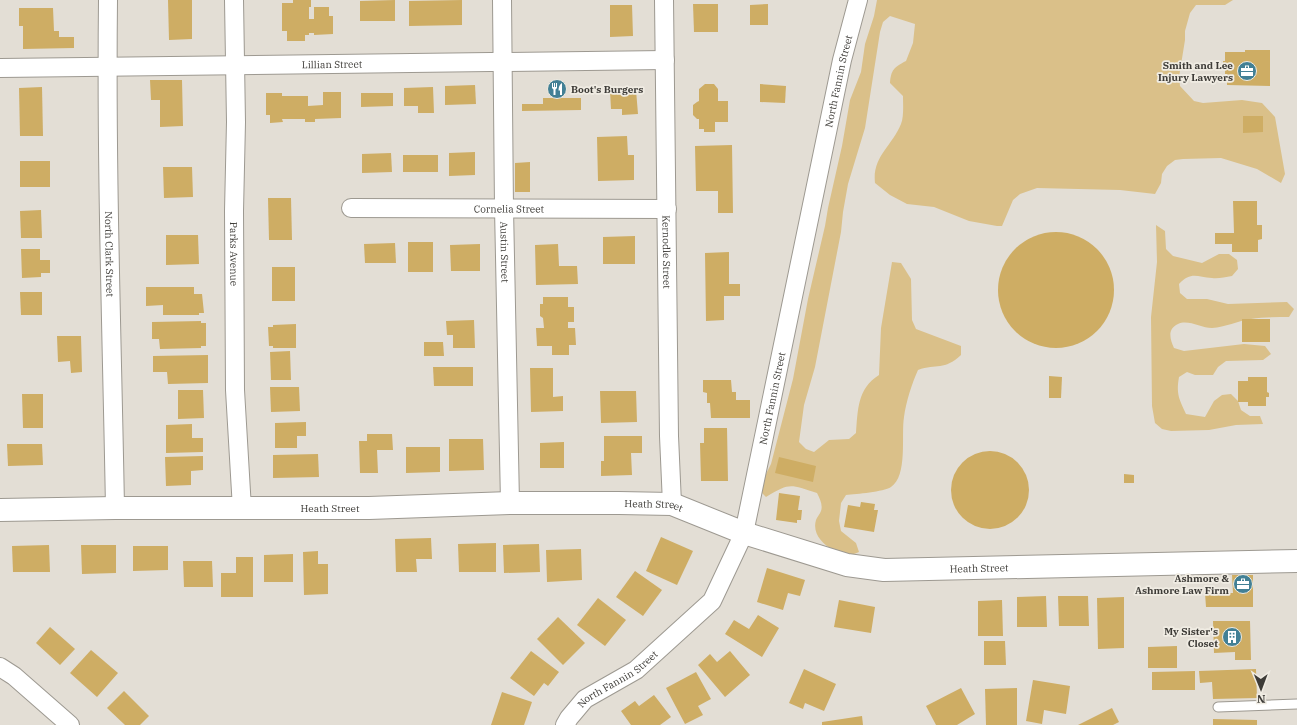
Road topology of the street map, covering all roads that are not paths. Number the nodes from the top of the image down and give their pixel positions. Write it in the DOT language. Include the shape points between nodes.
graph roads {
  1 [pos="108,0"];
  2 [pos="234,0"];
  3 [pos="502,0"];
  4 [pos="664,0"];
  5 [pos="858,0"];
  6 [pos="664,60"];
  7 [pos="503,62"];
  8 [pos="234,65"];
  9 [pos="107,66"];
  10 [pos="0,68"];
  11 [pos="350,208"];
  12 [pos="504,208"];
  13 [pos="667,209"];
  14 [pos="510,503"];
  15 [pos="672,504"];
  16 [pos="115,508"];
  17 [pos="242,508"];
  18 [pos="0,510"];
  19 [pos="744,533"];
  20 [pos="1297,561"];
  21 [pos="0,667"];
  22 [pos="1297,704"];
  23 [pos="1218,707"];
  24 [pos="70,725"];
  25 [pos="565,725"];
  1 -- 9 [label="street, North Clark Street"];
  2 -- 8 [label="street, Parks Avenue"];
  3 -- 7 [label="street, Austin Street"];
  4 -- 6 [label="street, Kernodle Street"];
  5 -- 19 [label="street, North Fannin Street" via="842,60"];
  6 -- 7 [label="street, Lillian Street"];
  6 -- 13 [label="street, Kernodle Street"];
  7 -- 8 [label="street, Lillian Street"];
  7 -- 12 [label="street, Austin Street"];
  8 -- 9 [label="street, Lillian Street"];
  8 -- 17 [label="street, Parks Avenue" via="235,390"];
  9 -- 10 [label="street, Lillian Street"];
  9 -- 16 [label="street, North Clark Street"];
  11 -- 12 [label="street, Cornelia Street"];
  12 -- 13 [label="street, Cornelia Street"];
  12 -- 14 [label="street, Austin Street"];
  13 -- 15 [label="street, Kernodle Street"];
  14 -- 15 [label="street, Heath Street"];
  14 -- 17 [label="street, Heath Street" via="369,508"];
  15 -- 19 [label="street, Heath Street"];
  16 -- 17 [label="street, Heath Street"];
  16 -- 18 [label="street, Heath Street"];
  19 -- 20 [label="street, Heath Street" via="848,565 884,570"];
  19 -- 25 [label="street, North Fannin Street" via="712,601 636,670 585,699"];
  21 -- 24 [label="street" via="14,676"];
  22 -- 23 [label="lane"];
}
